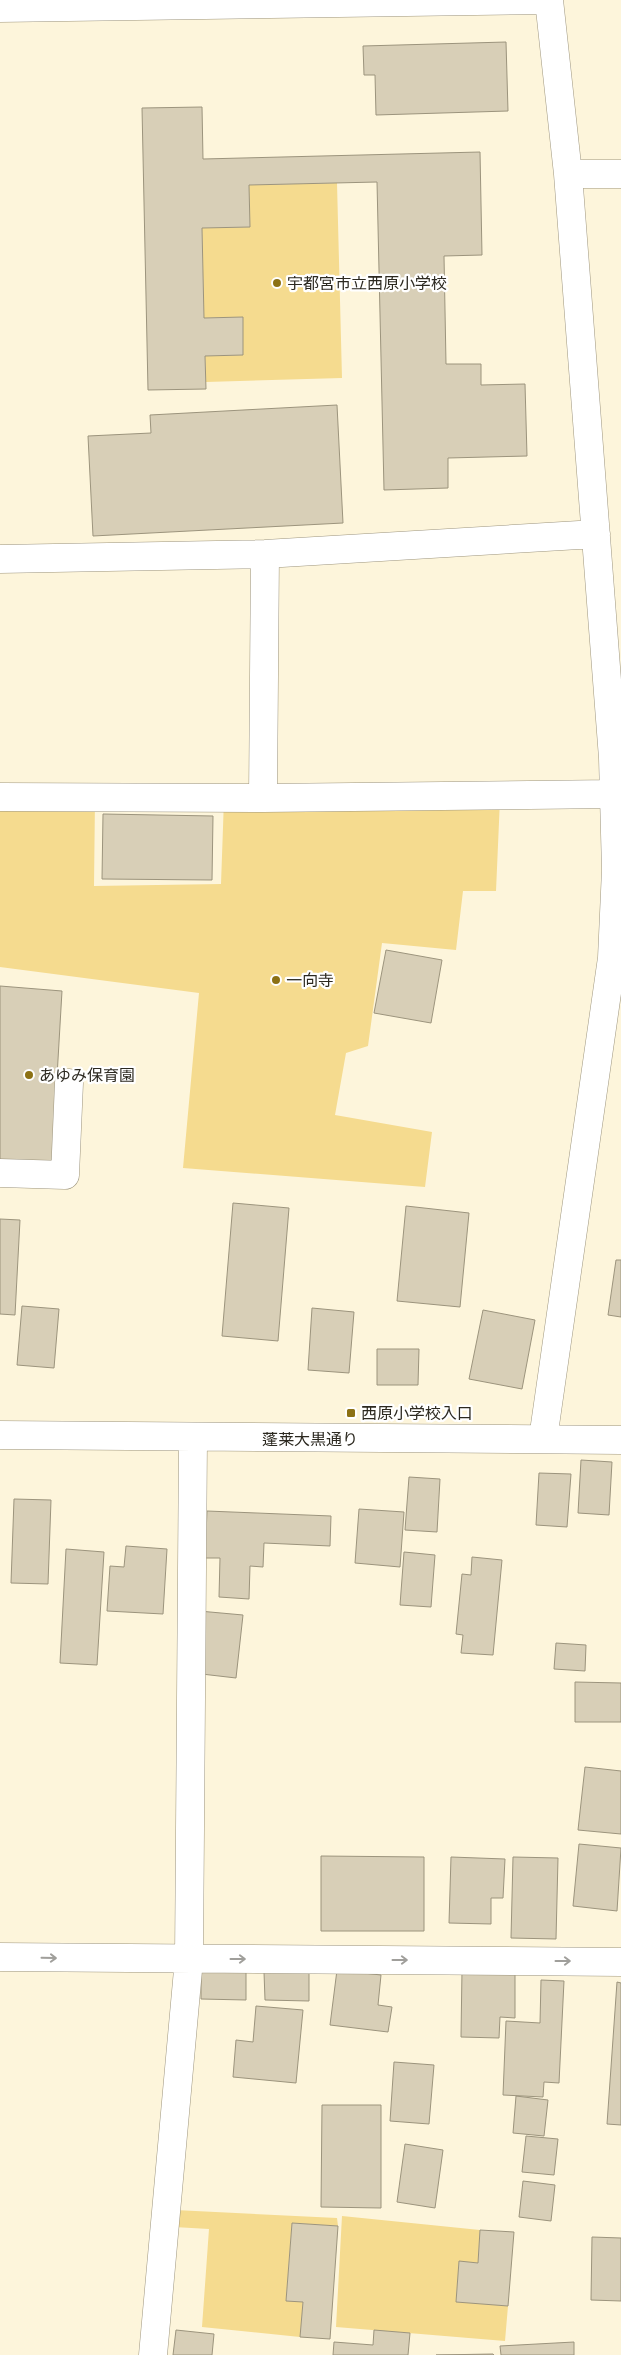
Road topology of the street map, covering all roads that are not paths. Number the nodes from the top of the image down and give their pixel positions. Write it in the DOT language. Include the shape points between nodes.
graph roads {
  1 [pos="549,0"];
  2 [pos="0,8"];
  3 [pos="568,174"];
  4 [pos="621,174"];
  5 [pos="596,534"];
  6 [pos="265,554"];
  7 [pos="0,559"];
  8 [pos="617,758"];
  9 [pos="613,794"];
  10 [pos="0,797"];
  11 [pos="263,798"];
  12 [pos="617,958"];
  13 [pos="70,1084"];
  14 [pos="0,1173"];
  15 [pos="0,1435"];
  16 [pos="193,1438"];
  17 [pos="543,1439"];
  18 [pos="621,1440"];
  19 [pos="0,1957"];
  20 [pos="189,1959"];
  21 [pos="621,1962"];
  22 [pos="153,2355"];
  1 -- 2 [label="street"];
  1 -- 3 [label="street"];
  3 -- 4 [label="street"];
  3 -- 5 [label="street"];
  5 -- 6 [label="street"];
  5 -- 8 [label="street"];
  6 -- 7 [label="street"];
  6 -- 11 [label="street"];
  8 -- 9 [label="street"];
  9 -- 11 [label="street"];
  9 -- 12 [label="street"];
  10 -- 11 [label="street"];
  12 -- 17 [label="street"];
  13 -- 14 [label="street" via="65,1176"];
  15 -- 16 [label="street, 蓬莱大黒通り"];
  16 -- 17 [label="street, 蓬莱大黒通り"];
  16 -- 20 [label="street"];
  17 -- 18 [label="street, 蓬莱大黒通り"];
  19 -- 20 [label="street, one-way"];
  20 -- 21 [label="street, one-way"];
  20 -- 22 [label="street"];
}
